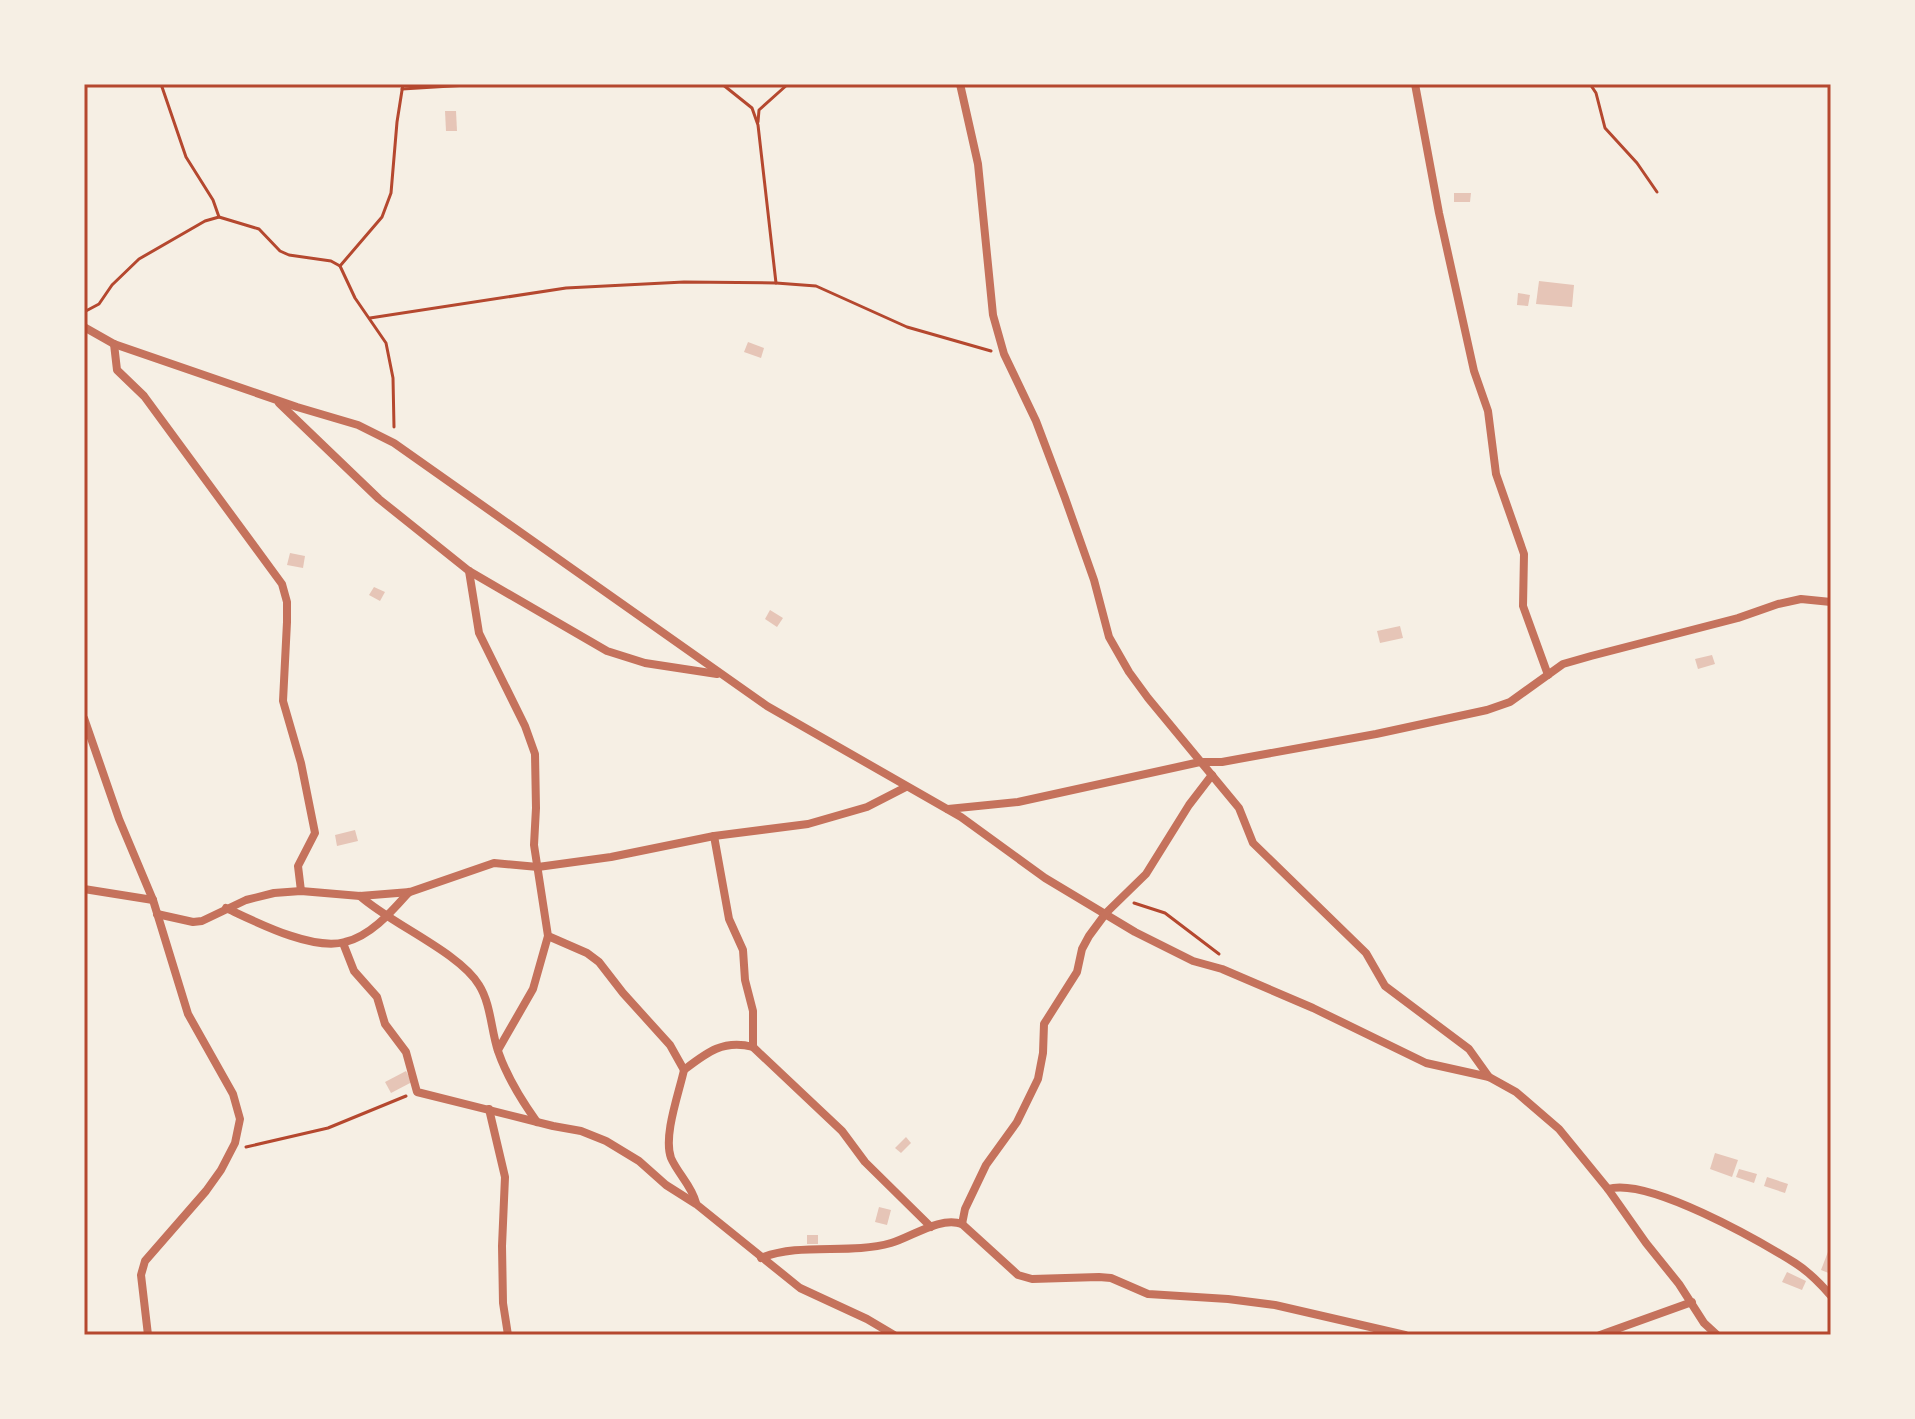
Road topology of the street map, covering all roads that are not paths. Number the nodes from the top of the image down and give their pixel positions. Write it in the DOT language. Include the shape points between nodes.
graph roads {
  1 [pos="960,84"];
  2 [pos="1415,84"];
  3 [pos="84,327"];
  4 [pos="114,344"];
  5 [pos="274,399"];
  6 [pos="469,571"];
  7 [pos="1831,602"];
  8 [pos="722,674"];
  9 [pos="1548,675"];
  10 [pos="84,718"];
  11 [pos="1200,762"];
  12 [pos="1212,775"];
  13 [pos="906,787"];
  14 [pos="944,809"];
  15 [pos="714,836"];
  16 [pos="538,867"];
  17 [pos="84,889"];
  18 [pos="301,891"];
  19 [pos="410,892"];
  20 [pos="360,896"];
  21 [pos="153,900"];
  22 [pos="226,908"];
  23 [pos="1106,913"];
  24 [pos="157,914"];
  25 [pos="386,917"];
  26 [pos="548,936"];
  27 [pos="343,943"];
  28 [pos="753,1047"];
  29 [pos="498,1050"];
  30 [pos="684,1070"];
  31 [pos="1489,1077"];
  32 [pos="489,1109"];
  33 [pos="537,1122"];
  34 [pos="1608,1189"];
  35 [pos="696,1204"];
  36 [pos="962,1224"];
  37 [pos="931,1227"];
  38 [pos="761,1258"];
  39 [pos="1831,1296"];
  40 [pos="1692,1302"];
  41 [pos="148,1335"];
  42 [pos="508,1335"];
  43 [pos="894,1335"];
  44 [pos="1405,1335"];
  45 [pos="1600,1335"];
  46 [pos="1717,1335"];
  1 -- 11 [label="street" via="978,164 993,315 1004,354 1041,434 1109,637 1135,680"];
  2 -- 9 [label="street" via="1439,213 1488,411 1496,474 1524,554 1523,606"];
  3 -- 4 [label="street"];
  4 -- 5 [label="street"];
  4 -- 18 [label="street" via="117,370 144,396 282,584 287,602 283,701 315,833 298,866"];
  5 -- 6 [label="street" via="379,499"];
  5 -- 8 [label="street" via="358,425 394,443"];
  6 -- 8 [label="street" via="607,651 645,663"];
  6 -- 16 [label="street" via="479,633 535,754"];
  7 -- 9 [label="street" via="1801,599 1778,604 1563,664"];
  8 -- 13 [label="street"];
  9 -- 11 [label="street" via="1510,702 1487,710"];
  10 -- 21 [label="street"];
  11 -- 12 [label="street"];
  11 -- 14 [label="street" via="1018,802"];
  12 -- 23 [label="street" via="1146,874"];
  12 -- 31 [label="street" via="1239,808 1253,843 1366,953 1385,986 1469,1049"];
  13 -- 14 [label="street"];
  13 -- 15 [label="street" via="867,807 808,824"];
  14 -- 23 [label="street"];
  15 -- 16 [label="street"];
  15 -- 28 [label="street" via="729,919 743,950"];
  16 -- 19 [label="street" via="494,863"];
  16 -- 26 [label="street"];
  17 -- 21 [label="street"];
  18 -- 20 [label="street"];
  18 -- 22 [label="street" via="264,895"];
  19 -- 20 [label="street"];
  19 -- 25 [label="street"];
  20 -- 25 [label="street"];
  21 -- 24 [label="street"];
  22 -- 24 [label="street" via="193,922"];
  22 -- 27 [label="street" via="285,933"];
  23 -- 31 [label="street" via="1193,961 1313,1008 1426,1063"];
  23 -- 36 [label="street" via="1044,1024 1038,1079 1017,1122 986,1165"];
  24 -- 41 [label="street" via="188,1014 239,1108 238,1131 228,1156 206,1191 145,1261 141,1289"];
  25 -- 27 [label="street"];
  25 -- 29 [label="street" via="472,976 485,1000"];
  26 -- 29 [label="street" via="533,989"];
  26 -- 30 [label="street" via="599,962 670,1045"];
  27 -- 32 [label="street" via="354,971 377,997 385,1024 406,1052 417,1092"];
  28 -- 30 [label="street" via="713,1049"];
  28 -- 37 [label="street" via="842,1131 894,1194"];
  29 -- 33 [label="street" via="510,1081"];
  30 -- 35 [label="street" via="669,1151"];
  31 -- 34 [label="street" via="1516,1092 1559,1129"];
  32 -- 33 [label="street"];
  32 -- 42 [label="street" via="505,1177 503,1303"];
  33 -- 35 [label="street" via="606,1141"];
  34 -- 39 [label="street" via="1626,1187 1685,1206 1795,1263"];
  34 -- 40 [label="street"];
  35 -- 38 [label="street"];
  36 -- 37 [label="street"];
  36 -- 44 [label="street" via="1018,1275 1032,1279 1111,1278 1148,1294 1275,1305"];
  37 -- 38 [label="street" via="889,1243"];
  38 -- 43 [label="street" via="800,1288"];
  40 -- 45 [label="street"];
  40 -- 46 [label="street"];
}
